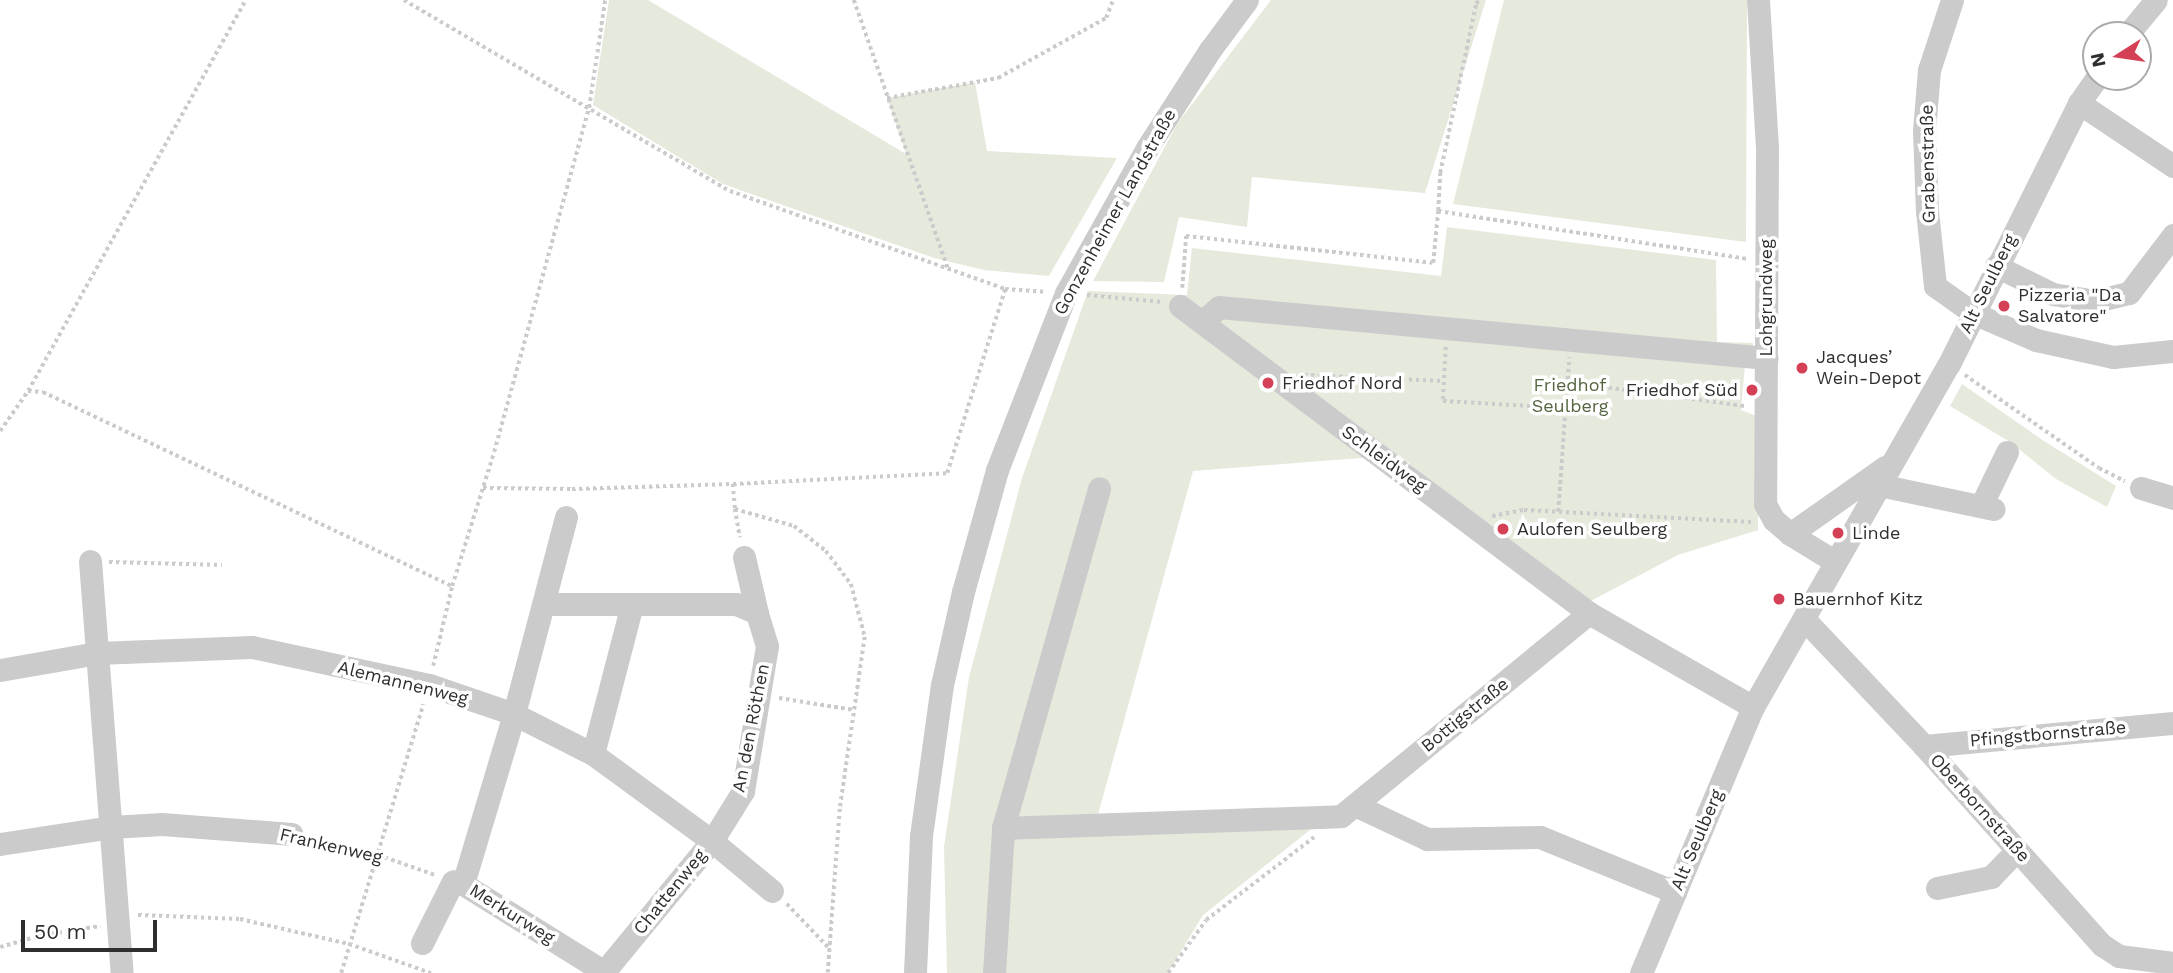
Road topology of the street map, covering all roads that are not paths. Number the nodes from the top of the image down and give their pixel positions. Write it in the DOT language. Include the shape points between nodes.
graph roads {
  1 [pos="1247,0"];
  2 [pos="1758,0"];
  3 [pos="1952,0"];
  4 [pos="2156,0"];
  5 [pos="2139,21"];
  6 [pos="2087,91"];
  7 [pos="2079,103"];
  8 [pos="2173,166"];
  9 [pos="2173,235"];
  10 [pos="1996,266"];
  11 [pos="1180,306"];
  12 [pos="1973,313"];
  13 [pos="1203,321"];
  14 [pos="2173,351"];
  15 [pos="1767,358"];
  16 [pos="2007,452"];
  17 [pos="1892,462"];
  18 [pos="1879,485"];
  19 [pos="1098,488"];
  20 [pos="2141,488"];
  21 [pos="2173,498"];
  22 [pos="566,517"];
  23 [pos="1782,527"];
  24 [pos="744,557"];
  25 [pos="90,561"];
  26 [pos="1834,561"];
  27 [pos="544,604"];
  28 [pos="632,604"];
  29 [pos="757,613"];
  30 [pos="1589,613"];
  31 [pos="1804,619"];
  32 [pos="97,653"];
  33 [pos="0,670"];
  34 [pos="1753,707"];
  35 [pos="514,714"];
  36 [pos="2173,723"];
  37 [pos="1924,746"];
  38 [pos="593,754"];
  39 [pos="1348,811"];
  40 [pos="111,827"];
  41 [pos="1003,828"];
  42 [pos="292,834"];
  43 [pos="712,841"];
  44 [pos="0,844"];
  45 [pos="2017,850"];
  46 [pos="453,881"];
  47 [pos="1937,888"];
  48 [pos="772,891"];
  49 [pos="1675,892"];
  50 [pos="422,943"];
  51 [pos="2173,963"];
  52 [pos="2119,965"];
  53 [pos="605,972"];
  54 [pos="122,973"];
  55 [pos="915,973"];
  56 [pos="994,973"];
  57 [pos="1641,973"];
  1 -- 55 [label="street, Gonzenheimer Landstraße" via="1147,148 1066,293 997,470 942,685 921,836"];
  2 -- 15 [label="street, Lohgrundweg" via="1767,148"];
  3 -- 12 [label="street, Grabenstraße" via="1929,70 1924,131 1927,211 1935,286"];
  4 -- 5 [label="street"];
  6 -- 7 [label="street, Alt Seulberg"];
  7 -- 8 [label="street"];
  7 -- 10 [label="street, Alt Seulberg"];
  9 -- 10 [label="street" via="2129,293 2096,301 2053,294"];
  10 -- 12 [label="street, Alt Seulberg"];
  11 -- 13 [label="street, Schleidweg"];
  12 -- 14 [label="street, Grabenstraße" via="2036,340 2113,357"];
  12 -- 17 [label="street, Alt Seulberg"];
  13 -- 15 [label="street" via="1219,307"];
  13 -- 30 [label="street, Schleidweg"];
  15 -- 23 [label="street, Lohgrundweg" via="1765,504"];
  16 -- 18 [label="street" via="1987,508"];
  17 -- 18 [label="street, Alt Seulberg"];
  17 -- 23 [label="street, Alt Seulberg"];
  18 -- 26 [label="street, Alt Seulberg"];
  19 -- 41 [label="street"];
  20 -- 21 [label="street"];
  22 -- 27 [label="street"];
  23 -- 26 [label="street"];
  24 -- 29 [label="street, An den Röthen"];
  25 -- 32 [label="street"];
  26 -- 31 [label="street, Alt Seulberg"];
  27 -- 28 [label="street"];
  27 -- 35 [label="street"];
  28 -- 29 [label="street" via="736,604"];
  28 -- 38 [label="street"];
  29 -- 43 [label="street, An den Röthen" via="766,646 743,791"];
  30 -- 34 [label="street"];
  30 -- 39 [label="street, Bottigstraße"];
  31 -- 34 [label="street, Alt Seulberg"];
  31 -- 37 [label="street, Oberbornstraße"];
  32 -- 33 [label="street"];
  32 -- 35 [label="street, Alemannenweg" via="252,647 429,685"];
  32 -- 40 [label="street"];
  34 -- 49 [label="street, Alt Seulberg"];
  35 -- 38 [label="street, Alemannenweg"];
  35 -- 53 [label="street, Merkurweg" via="463,884"];
  36 -- 37 [label="street, Pfingstbornstraße"];
  37 -- 45 [label="street, Oberbornstraße"];
  38 -- 43 [label="street, Alemannenweg"];
  39 -- 41 [label="street"];
  39 -- 49 [label="street" via="1427,839 1540,838"];
  40 -- 42 [label="street, Frankenweg" via="162,824"];
  40 -- 44 [label="street, Frankenweg"];
  40 -- 54 [label="street"];
  41 -- 56 [label="street"];
  43 -- 48 [label="street, Chattenweg"];
  43 -- 53 [label="street, Chattenweg"];
  45 -- 47 [label="street" via="1991,877"];
  45 -- 52 [label="street, Oberbornstraße"];
  46 -- 50 [label="street"];
  49 -- 57 [label="street, Alt Seulberg"];
  51 -- 52 [label="street, Oberbornstraße"];
}
